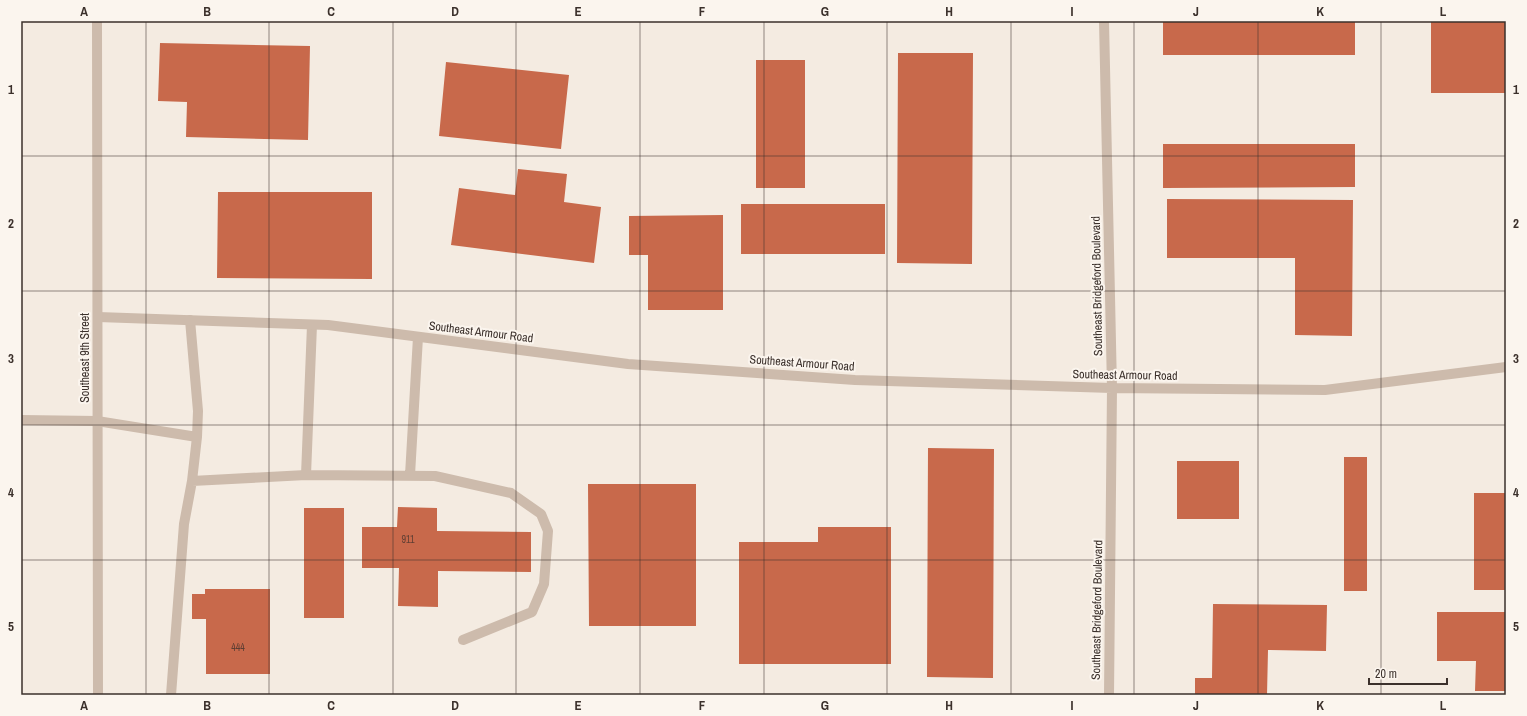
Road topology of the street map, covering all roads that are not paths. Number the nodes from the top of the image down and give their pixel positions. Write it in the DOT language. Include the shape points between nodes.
graph roads {
  1 [pos="97,21"];
  2 [pos="1104,21"];
  3 [pos="98,317"];
  4 [pos="190,320"];
  5 [pos="312,325"];
  6 [pos="418,337"];
  7 [pos="1506,367"];
  8 [pos="1112,388"];
  9 [pos="21,420"];
  10 [pos="98,421"];
  11 [pos="197,437"];
  12 [pos="306,475"];
  13 [pos="410,475"];
  14 [pos="192,481"];
  15 [pos="463,640"];
  16 [pos="98,695"];
  17 [pos="171,695"];
  18 [pos="1109,695"];
  1 -- 3 [label="street, Southeast 9th Street"];
  2 -- 8 [label="street, Southeast Bridgeford Boulevard"];
  3 -- 4 [label="street, Southeast Armour Road"];
  3 -- 10 [label="street, Southeast 9th Street"];
  4 -- 5 [label="street, Southeast Armour Road"];
  4 -- 11 [label="street" via="198,411"];
  5 -- 6 [label="street, Southeast Armour Road"];
  5 -- 12 [label="street"];
  6 -- 8 [label="street, Southeast Armour Road" via="636,364 855,380"];
  6 -- 13 [label="street"];
  7 -- 8 [label="street, Southeast Armour Road" via="1325,390"];
  8 -- 18 [label="street, Southeast Bridgeford Boulevard"];
  9 -- 10 [label="street"];
  10 -- 11 [label="street"];
  10 -- 16 [label="street, Southeast 9th Street"];
  11 -- 14 [label="street"];
  12 -- 13 [label="street"];
  12 -- 14 [label="street"];
  13 -- 15 [label="street" via="434,476 511,493 541,514 548,531 544,584 532,612"];
  14 -- 17 [label="street" via="184,524"];
}
